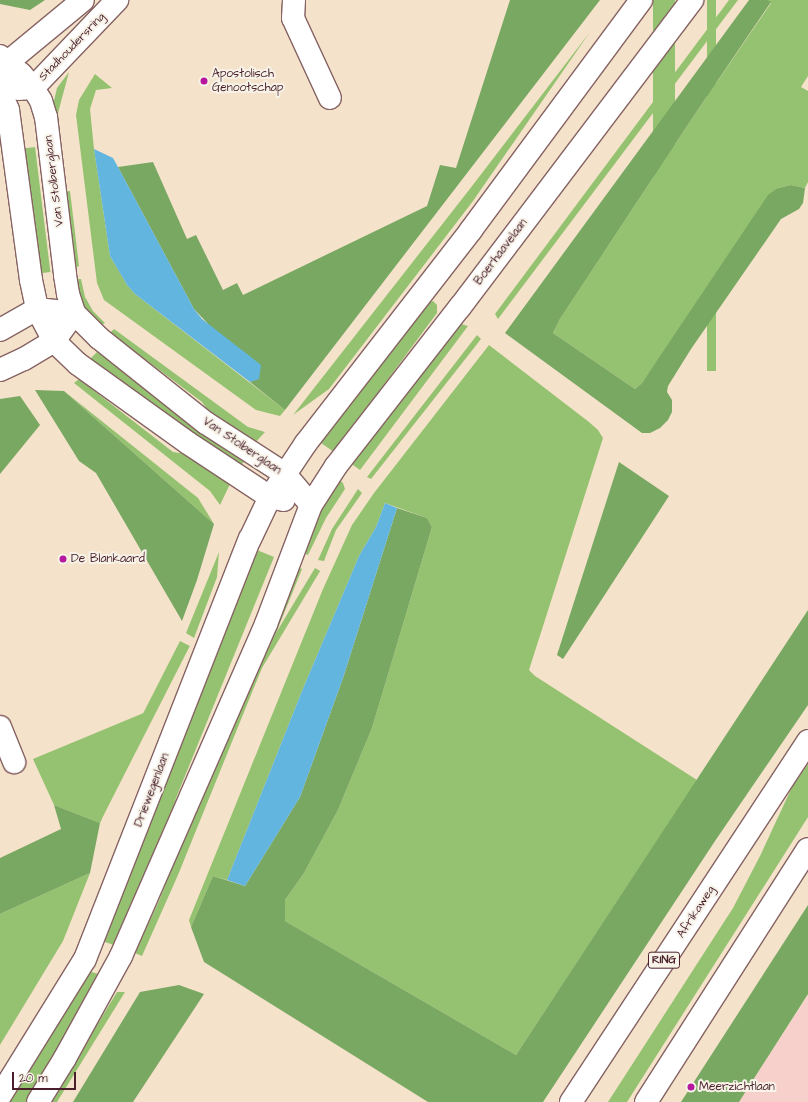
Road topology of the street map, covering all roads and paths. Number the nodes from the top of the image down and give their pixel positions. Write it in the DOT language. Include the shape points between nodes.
graph roads {
  1 [pos="83,0"];
  2 [pos="118,0"];
  3 [pos="294,0"];
  4 [pos="641,0"];
  5 [pos="692,0"];
  6 [pos="4,59"];
  7 [pos="33,88"];
  8 [pos="0,90"];
  9 [pos="330,98"];
  10 [pos="37,309"];
  11 [pos="74,313"];
  12 [pos="0,330"];
  13 [pos="54,341"];
  14 [pos="0,370"];
  15 [pos="285,474"];
  16 [pos="270,497"];
  17 [pos="311,505"];
  18 [pos="0,727"];
  19 [pos="808,741"];
  20 [pos="14,762"];
  21 [pos="808,850"];
  22 [pos="0,1096"];
  23 [pos="38,1102"];
  24 [pos="571,1102"];
  25 [pos="646,1102"];
  1 -- 6 [label="street, Stadhoudersring" via="44,33"];
  2 -- 7 [label="street, Stadhoudersring"];
  3 -- 9 [label="street" via="293,18"];
  4 -- 15 [label="street"];
  5 -- 17 [label="street, Boerhaavelaan" via="460,307 336,466"];
  6 -- 7 [label="street, Van Stolberglaan"];
  6 -- 8 [label="street"];
  7 -- 8 [label="street, Stadhoudersring"];
  7 -- 11 [label="street, Van Stolberglaan" via="46,117 65,275"];
  8 -- 10 [label="street" via="9,116"];
  10 -- 11 [label="street"];
  10 -- 12 [label="street"];
  10 -- 13 [label="street"];
  11 -- 13 [label="street"];
  11 -- 15 [label="street, Van Stolberglaan" via="99,338 206,423"];
  13 -- 14 [label="street"];
  13 -- 16 [label="street" via="78,364"];
  15 -- 16 [label="street, Driewegenlaan"];
  15 -- 17 [label="street, Van Stolberglaan"];
  16 -- 17 [label="street"];
  16 -- 22 [label="street, Driewegenlaan" via="248,546 86,959"];
  17 -- 23 [label="street" via="259,638 121,956"];
  18 -- 20 [label="street"];
  19 -- 24 [label="street, Afrikaweg / RING"];
  21 -- 25 [label="street"];
}
